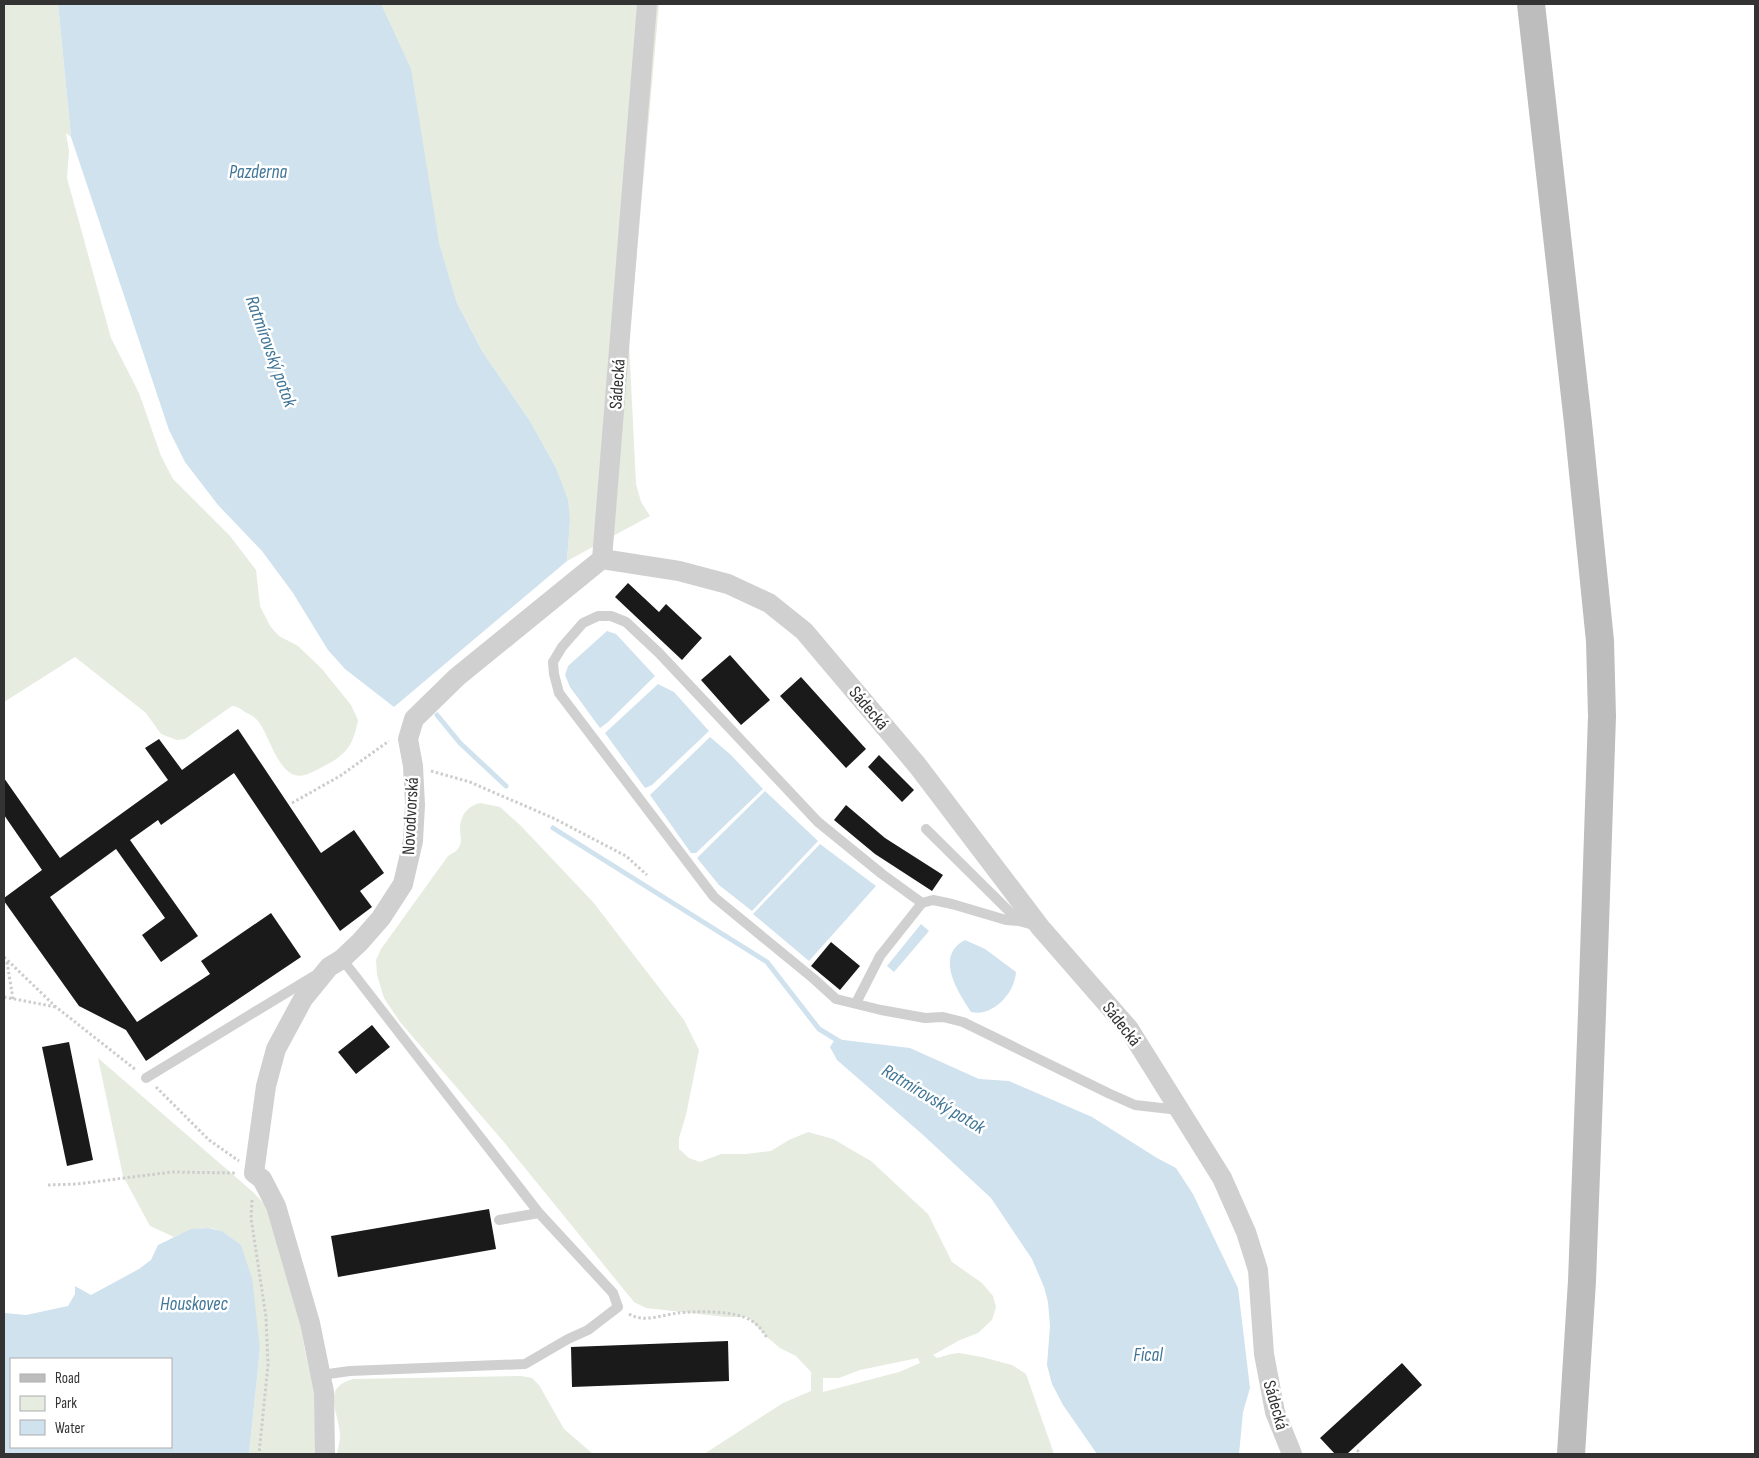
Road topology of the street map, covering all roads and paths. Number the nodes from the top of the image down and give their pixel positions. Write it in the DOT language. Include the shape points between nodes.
graph roads {
  1 [pos="647,4"];
  2 [pos="1532,4"];
  3 [pos="602,559"];
  4 [pos="414,719"];
  5 [pos="413,766"];
  6 [pos="292,802"];
  7 [pos="926,829"];
  8 [pos="647,875"];
  9 [pos="922,903"];
  10 [pos="1020,921"];
  11 [pos="1040,927"];
  12 [pos="4,957"];
  13 [pos="7,961"];
  14 [pos="335,963"];
  15 [pos="4,997"];
  16 [pos="13,999"];
  17 [pos="856,1003"];
  18 [pos="146,1078"];
  19 [pos="1181,1110"];
  20 [pos="258,1176"];
  21 [pos="48,1185"];
  22 [pos="539,1213"];
  23 [pos="499,1220"];
  24 [pos="618,1307"];
  25 [pos="767,1338"];
  26 [pos="321,1374"];
  27 [pos="1357,1450"];
  28 [pos="259,1454"];
  29 [pos="324,1454"];
  30 [pos="1292,1454"];
  31 [pos="1362,1454"];
  32 [pos="1571,1454"];
  1 -- 3 [label="street, Sádecká"];
  2 -- 32 [label="main road" via="1600,642 1602,716 1582,1281"];
  3 -- 4 [label="street" via="457,678"];
  3 -- 11 [label="street, Sádecká" via="679,571 728,584 769,603 804,631 917,765"];
  4 -- 5 [label="street, Novodvorská" via="408,739"];
  4 -- 6 [label="path" via="340,776"];
  5 -- 8 [label="path" via="470,782 555,819 626,856"];
  5 -- 14 [label="street, Novodvorská" via="413,841 403,884 381,918"];
  7 -- 10 [label="lane"];
  9 -- 10 [label="lane" via="933,900"];
  9 -- 17 [label="lane" via="880,956"];
  9 -- 17 [label="lane" via="818,822 626,622 611,616 598,616 583,623 562,647 553,662 559,693 714,897 836,999"];
  10 -- 11 [label="lane"];
  11 -- 19 [label="street, Sádecká" via="1129,1029"];
  12 -- 13 [label="path"];
  13 -- 16 [label="path"];
  13 -- 16 [label="path" via="56,1007"];
  14 -- 18 [label="lane"];
  14 -- 20 [label="street, Novodvorská" via="303,999 276,1049 266,1086"];
  14 -- 22 [label="lane"];
  15 -- 16 [label="path"];
  17 -- 19 [label="lane" via="925,1018 944,1017 963,1022 1135,1105"];
  19 -- 30 [label="street, Sádecká" via="1222,1178 1246,1232 1258,1270 1264,1354 1275,1412"];
  20 -- 21 [label="path" via="172,1172"];
  20 -- 26 [label="street" via="276,1206 310,1323"];
  20 -- 28 [label="path" via="251,1218 266,1317 268,1365"];
  22 -- 23 [label="lane"];
  22 -- 24 [label="lane" via="613,1293"];
  24 -- 25 [label="path" via="636,1318 692,1312 736,1315 751,1320"];
  24 -- 26 [label="lane" via="588,1330 525,1364"];
  26 -- 29 [label="street"];
  27 -- 31 [label="path"];
}
